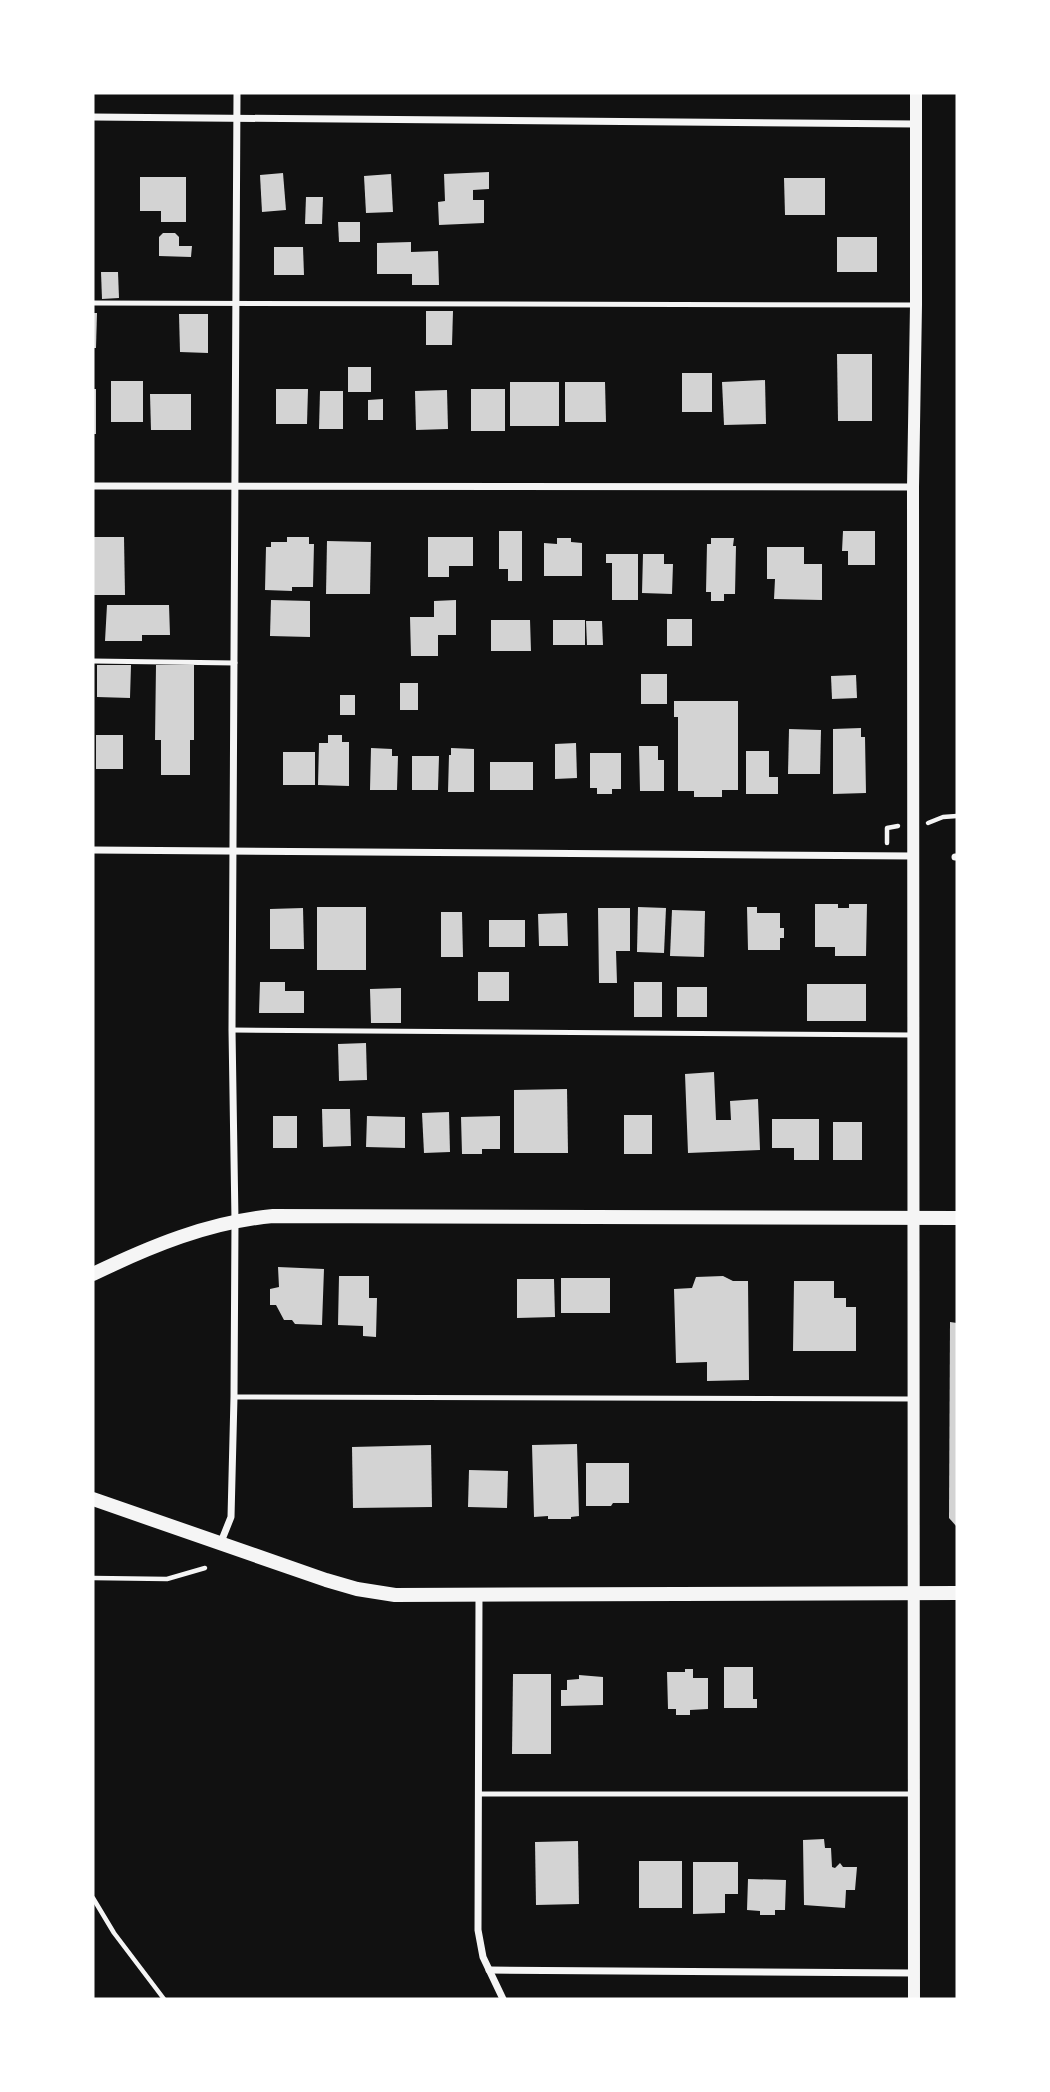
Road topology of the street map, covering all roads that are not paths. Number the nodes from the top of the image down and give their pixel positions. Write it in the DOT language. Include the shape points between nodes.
graph roads {
  1 [pos="237,93"];
  2 [pos="916,93"];
  3 [pos="93,117"];
  4 [pos="237,118"];
  5 [pos="916,124"];
  6 [pos="93,303"];
  7 [pos="236,303"];
  8 [pos="916,305"];
  9 [pos="93,486"];
  10 [pos="236,486"];
  11 [pos="913,487"];
  12 [pos="93,661"];
  13 [pos="235,663"];
  14 [pos="93,850"];
  15 [pos="234,852"];
  16 [pos="914,856"];
  17 [pos="232,1030"];
  18 [pos="914,1035"];
  19 [pos="915,1218"];
  20 [pos="957,1218"];
  21 [pos="235,1221"];
  22 [pos="93,1274"];
  23 [pos="234,1398"];
  24 [pos="914,1399"];
  25 [pos="93,1499"];
  26 [pos="221,1542"];
  27 [pos="915,1593"];
  28 [pos="957,1593"];
  29 [pos="480,1595"];
  30 [pos="478,1794"];
  31 [pos="915,1794"];
  32 [pos="489,1970"];
  33 [pos="914,1973"];
  34 [pos="503,1999"];
  35 [pos="914,1999"];
  1 -- 4 [label="street"];
  2 -- 5 [label="street"];
  3 -- 4 [label="street"];
  4 -- 5 [label="street"];
  4 -- 7 [label="street"];
  5 -- 8 [label="street"];
  6 -- 7 [label="lane"];
  7 -- 8 [label="lane"];
  7 -- 10 [label="street"];
  8 -- 11 [label="street"];
  9 -- 10 [label="street"];
  10 -- 11 [label="street"];
  10 -- 13 [label="street"];
  11 -- 16 [label="street"];
  12 -- 13 [label="lane"];
  13 -- 15 [label="street"];
  14 -- 15 [label="street"];
  15 -- 16 [label="street"];
  15 -- 17 [label="street"];
  16 -- 18 [label="street"];
  17 -- 18 [label="lane"];
  17 -- 21 [label="street"];
  18 -- 19 [label="street"];
  19 -- 20 [label="main road"];
  19 -- 21 [label="main road" via="308,1215"];
  19 -- 24 [label="street"];
  21 -- 22 [label="main road" via="171,1239"];
  21 -- 23 [label="street"];
  23 -- 24 [label="lane"];
  23 -- 26 [label="street" via="231,1517"];
  24 -- 27 [label="street"];
  25 -- 26 [label="main road"];
  26 -- 29 [label="main road" via="358,1589 395,1595"];
  27 -- 28 [label="main road"];
  27 -- 29 [label="main road"];
  27 -- 31 [label="street"];
  29 -- 30 [label="street"];
  30 -- 31 [label="lane"];
  30 -- 32 [label="street" via="478,1930"];
  31 -- 33 [label="street"];
  32 -- 33 [label="street"];
  32 -- 34 [label="street"];
  33 -- 35 [label="street"];
}
